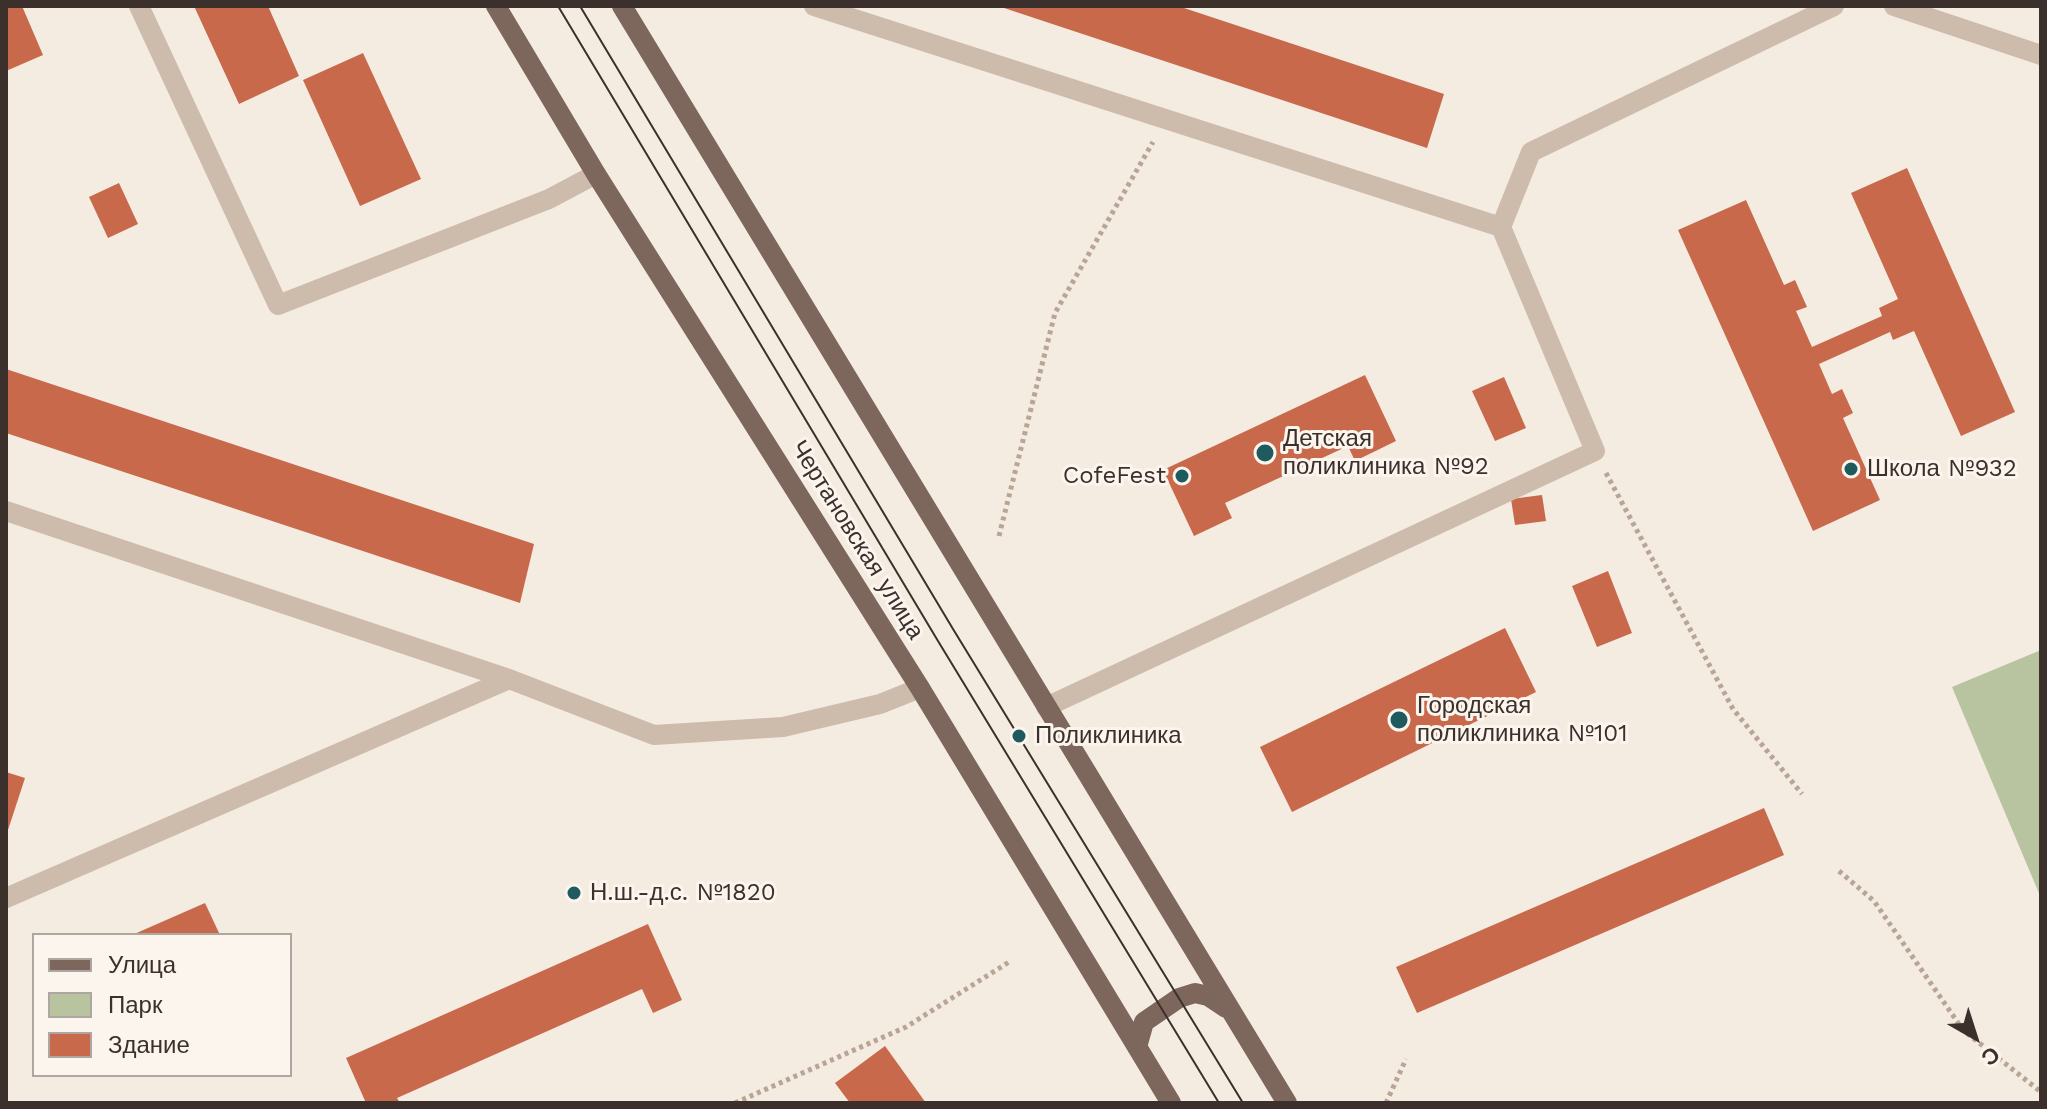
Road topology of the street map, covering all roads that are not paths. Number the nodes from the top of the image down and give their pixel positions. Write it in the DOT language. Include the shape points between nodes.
graph roads {
  1 [pos="139,6"];
  2 [pos="496,6"];
  3 [pos="622,6"];
  4 [pos="814,6"];
  5 [pos="1834,6"];
  6 [pos="1894,6"];
  7 [pos="2041,55"];
  8 [pos="596,174"];
  9 [pos="1501,227"];
  10 [pos="6,511"];
  11 [pos="509,679"];
  12 [pos="920,688"];
  13 [pos="1046,707"];
  14 [pos="6,898"];
  15 [pos="1230,1010"];
  16 [pos="1137,1047"];
  17 [pos="1171,1103"];
  18 [pos="1287,1103"];
  1 -- 8 [label="lane" via="278,305 549,199"];
  2 -- 8 [label="main road, Чертановская улица"];
  3 -- 13 [label="main road"];
  4 -- 9 [label="lane"];
  5 -- 9 [label="lane" via="1531,152"];
  6 -- 7 [label="lane"];
  8 -- 12 [label="main road, Чертановская улица"];
  9 -- 13 [label="lane" via="1595,451"];
  10 -- 11 [label="lane"];
  11 -- 12 [label="lane" via="654,735 783,727 880,704"];
  11 -- 14 [label="lane"];
  12 -- 16 [label="main road, Чертановская улица"];
  13 -- 15 [label="main road"];
  15 -- 16 [label="main road" via="1208,996 1179,998 1144,1022"];
  15 -- 18 [label="main road"];
  16 -- 17 [label="main road, Чертановская улица"];
}
